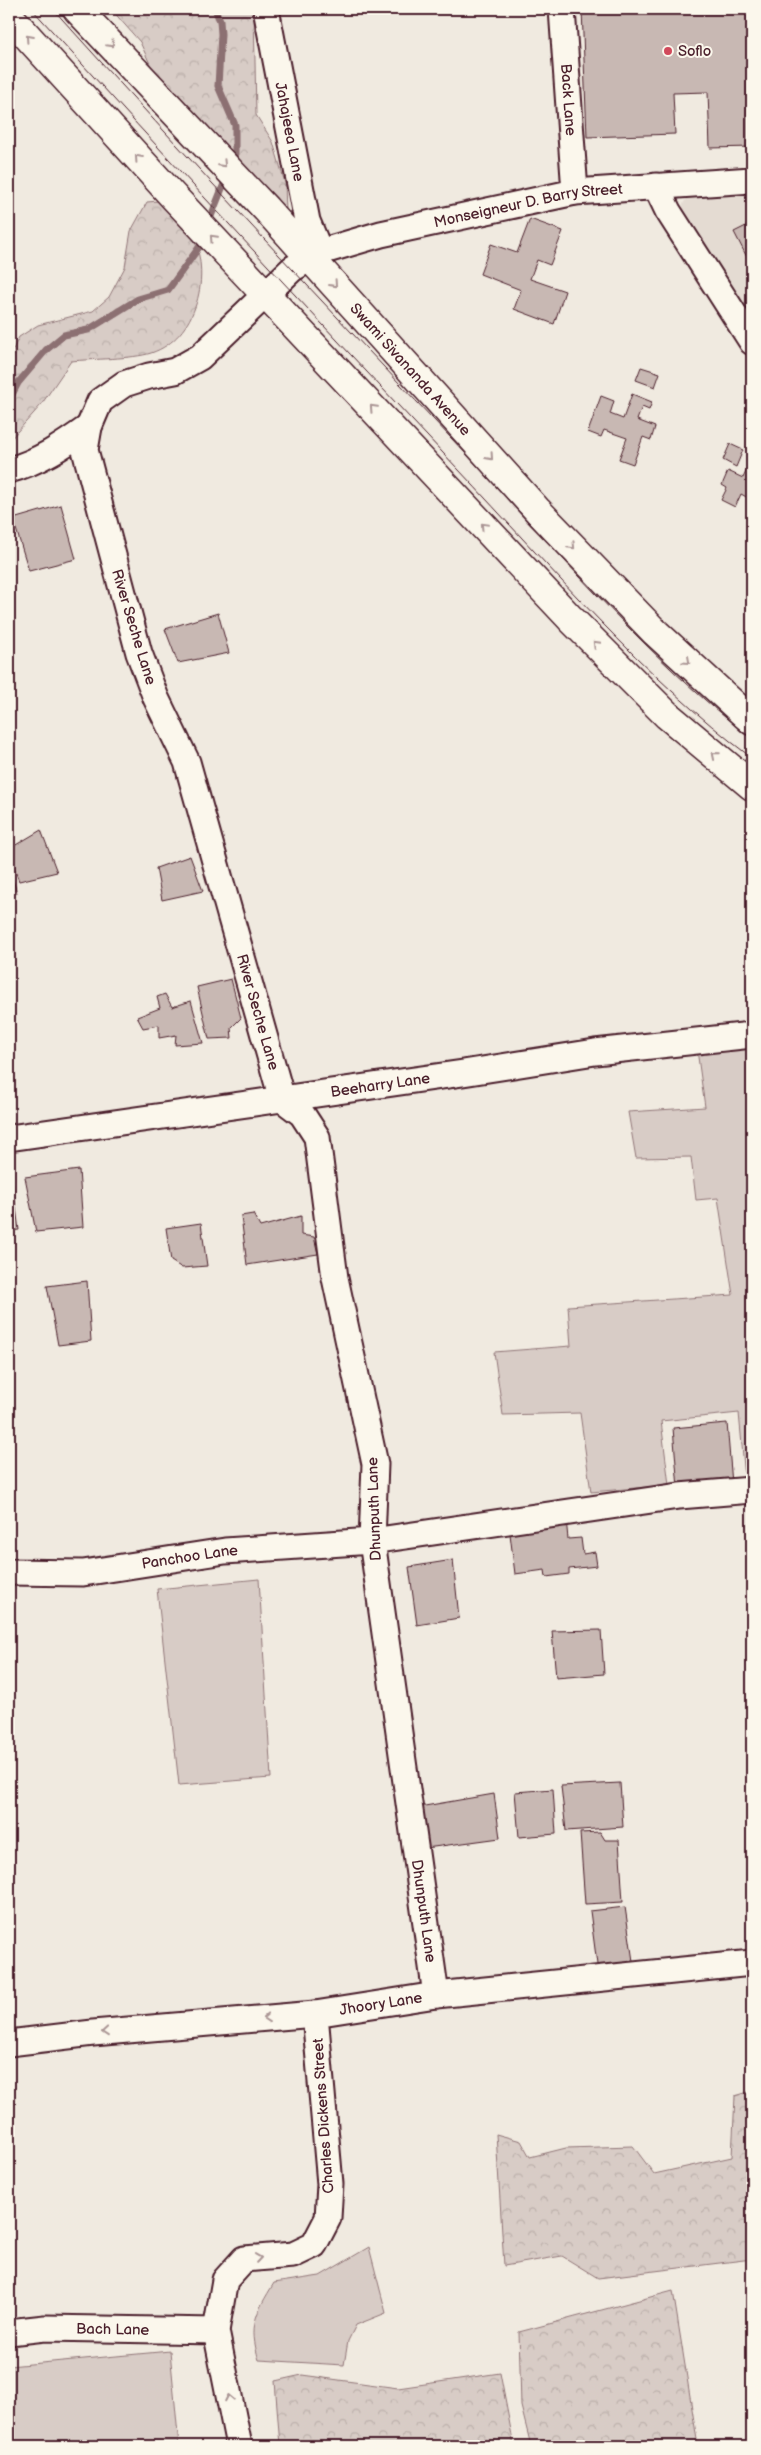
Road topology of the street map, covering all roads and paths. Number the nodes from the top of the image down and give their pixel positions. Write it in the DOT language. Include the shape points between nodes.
graph roads {
  1 [pos="77,9"];
  2 [pos="266,9"];
  3 [pos="562,9"];
  4 [pos="9,16"];
  5 [pos="752,180"];
  6 [pos="656,186"];
  7 [pos="575,192"];
  8 [pos="315,255"];
  9 [pos="264,294"];
  10 [pos="752,342"];
  11 [pos="88,427"];
  12 [pos="9,470"];
  13 [pos="752,721"];
  14 [pos="752,786"];
  15 [pos="752,1035"];
  16 [pos="282,1099"];
  17 [pos="9,1138"];
  18 [pos="752,1490"];
  19 [pos="372,1541"];
  20 [pos="9,1572"];
  21 [pos="752,1963"];
  22 [pos="436,1995"];
  23 [pos="315,2014"];
  24 [pos="9,2043"];
  25 [pos="216,2331"];
  26 [pos="9,2332"];
  27 [pos="239,2446"];
  1 -- 8 [label="street, Swami Sivananda Avenue, one-way" via="266,209"];
  2 -- 8 [label="street, Jahajeea Lane"];
  3 -- 7 [label="street, Back Lane"];
  9 -- 4 [label="street, one-way"];
  5 -- 6 [label="street, Monseigneur D. Barry Street"];
  6 -- 7 [label="street, Monseigneur D. Barry Street"];
  6 -- 10 [label="street" via="668,211"];
  7 -- 8 [label="street, Monseigneur D. Barry Street" via="381,234"];
  8 -- 9 [label="street, River Seche Lane" via="292,269"];
  8 -- 13 [label="street, Swami Sivananda Avenue, one-way" via="545,518 655,632"];
  9 -- 11 [label="street, River Seche Lane" via="200,356 175,371 124,384 100,401"];
  14 -- 9 [label="street, one-way" via="667,715 570,618"];
  11 -- 12 [label="street" via="57,450"];
  11 -- 16 [label="street, River Seche Lane" via="85,450 139,653 156,698 187,762"];
  15 -- 16 [label="street, Beeharry Lane" via="595,1052"];
  16 -- 17 [label="street, Beeharry Lane"];
  16 -- 19 [label="street, Dhunputh Lane" via="302,1114 317,1137 336,1278 375,1464"];
  18 -- 19 [label="street, Panchoo Lane" via="679,1496"];
  19 -- 20 [label="street, Panchoo Lane" via="225,1551 83,1573"];
  19 -- 22 [label="street, Dhunputh Lane"];
  21 -- 22 [label="street, Jhoory Lane"];
  22 -- 23 [label="street, Jhoory Lane"];
  23 -- 24 [label="street, Jhoory Lane, one-way" via="93,2032"];
  25 -- 23 [label="street, Charles Dickens Street, one-way" via="225,2280 244,2260 294,2255 314,2245 328,2218 330,2184"];
  25 -- 26 [label="street, Bach Lane" via="44,2328"];
  27 -- 25 [label="street, Charles Dickens Street, one-way"];
}
